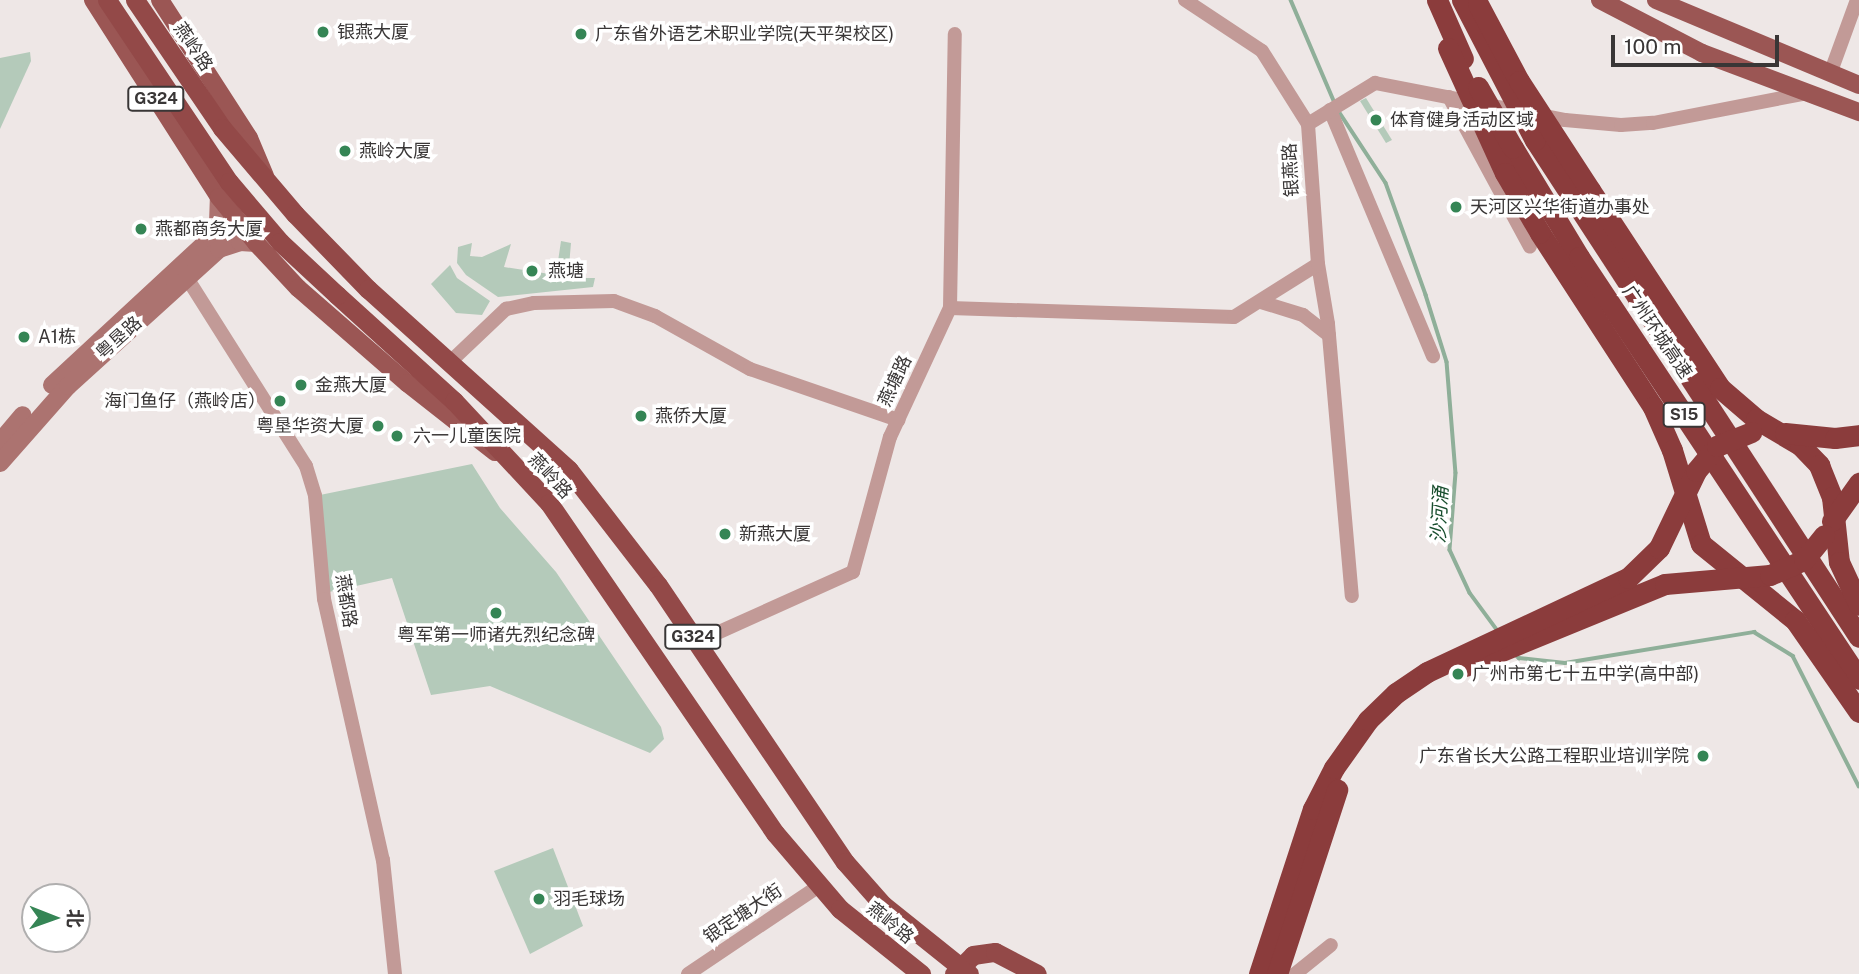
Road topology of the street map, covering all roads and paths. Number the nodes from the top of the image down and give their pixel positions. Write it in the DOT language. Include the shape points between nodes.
graph roads {
  1 [pos="93,0"];
  2 [pos="107,0"];
  3 [pos="135,0"];
  4 [pos="160,0"];
  5 [pos="1185,0"];
  6 [pos="1434,0"];
  7 [pos="1462,0"];
  8 [pos="1476,0"];
  9 [pos="1600,0"];
  10 [pos="1656,0"];
  11 [pos="1857,0"];
  12 [pos="955,34"];
  13 [pos="1830,74"];
  14 [pos="1859,85"];
  15 [pos="1807,93"];
  16 [pos="1449,97"];
  17 [pos="1330,110"];
  18 [pos="1859,112"];
  19 [pos="1308,124"];
  20 [pos="267,183"];
  21 [pos="219,197"];
  22 [pos="256,243"];
  23 [pos="1530,247"];
  24 [pos="1318,264"];
  25 [pos="183,272"];
  26 [pos="1261,302"];
  27 [pos="950,308"];
  28 [pos="1329,335"];
  29 [pos="1433,356"];
  30 [pos="449,363"];
  31 [pos="898,420"];
  32 [pos="1757,426"];
  33 [pos="1859,435"];
  34 [pos="1835,438"];
  35 [pos="1791,439"];
  36 [pos="0,442"];
  37 [pos="1672,450"];
  38 [pos="504,458"];
  39 [pos="0,463"];
  40 [pos="1857,486"];
  41 [pos="1686,504"];
  42 [pos="1832,531"];
  43 [pos="1659,548"];
  44 [pos="1716,560"];
  45 [pos="1770,575"];
  46 [pos="1740,578"];
  47 [pos="1684,580"];
  48 [pos="1352,596"];
  49 [pos="1774,602"];
  50 [pos="1859,605"];
  51 [pos="1859,637"];
  52 [pos="697,642"];
  53 [pos="1859,678"];
  54 [pos="1859,712"];
  55 [pos="819,887"];
  56 [pos="1292,894"];
  57 [pos="870,936"];
  58 [pos="1331,945"];
  59 [pos="395,974"];
  60 [pos="688,974"];
  61 [pos="897,974"];
  62 [pos="921,974"];
  63 [pos="954,974"];
  64 [pos="969,974"];
  65 [pos="1037,974"];
  66 [pos="1259,974"];
  67 [pos="1277,974"];
  68 [pos="1295,974"];
  1 -- 21 [label="main road, 燕岭路 / G324"];
  2 -- 38 [label="highway, bridge" via="229,183 280,242 454,401"];
  3 -- 20 [label="highway, 燕岭路" via="222,128"];
  4 -- 20 [label="main road, 燕岭路 / G324" via="249,138"];
  5 -- 19 [label="street" via="1262,51"];
  6 -- 37 [label="highway, bridge" via="1459,75 1505,173 1653,407"];
  6 -- 53 [label="highway, 广州环城高速 / S15, bridge" via="1513,148 1579,257"];
  7 -- 51 [label="highway, 广州环城高速 / S15, bridge" via="1535,140"];
  8 -- 32 [label="highway, bridge" via="1525,91 1700,359"];
  9 -- 15 [label="main road" via="1684,45"];
  10 -- 13 [label="main road"];
  11 -- 13 [label="street"];
  12 -- 27 [label="street, 燕塘路"];
  13 -- 14 [label="main road"];
  15 -- 16 [label="street, 银燕路" via="1621,125 1565,120"];
  15 -- 18 [label="main road"];
  16 -- 17 [label="street, 银燕路" via="1375,83"];
  16 -- 23 [label="street"];
  17 -- 19 [label="street, 银燕路"];
  17 -- 29 [label="street"];
  19 -- 24 [label="street, 银燕路"];
  20 -- 30 [label="highway, 燕岭路 / G324" via="368,289"];
  21 -- 22 [label="main road, 燕岭路 / G324"];
  21 -- 25 [label="main road, 粤垦路" via="215,232"];
  22 -- 25 [label="main road, 粤垦路" via="219,248"];
  22 -- 38 [label="main road, 燕岭路 / G324" via="298,288 407,383"];
  24 -- 26 [label="street"];
  24 -- 28 [label="street, 银燕路"];
  25 -- 36 [label="main road, 粤垦路" via="70,366"];
  25 -- 39 [label="main road, 粤垦路" via="68,386"];
  25 -- 59 [label="street, 燕都路" via="306,466 315,496 324,599 383,860"];
  26 -- 27 [label="street" via="1234,317"];
  26 -- 28 [label="street" via="1303,315"];
  27 -- 31 [label="street, 燕塘路"];
  28 -- 48 [label="street, 银燕路"];
  30 -- 31 [label="street" via="506,309 534,303 614,301 655,316 750,369"];
  30 -- 52 [label="highway, 燕岭路 / G324" via="569,470 627,542"];
  31 -- 52 [label="street, 燕塘路" via="853,572"];
  32 -- 34 [label="highway"];
  32 -- 35 [label="highway"];
  32 -- 41 [label="highway, bridge" via="1717,446 1696,471"];
  33 -- 34 [label="highway"];
  34 -- 35 [label="highway"];
  35 -- 42 [label="highway" via="1819,465 1828,483"];
  37 -- 41 [label="highway"];
  37 -- 43 [label="highway" via="1674,495"];
  38 -- 55 [label="highway, 燕岭路 / G324" via="549,503 589,556 739,782"];
  40 -- 42 [label="highway"];
  41 -- 43 [label="highway"];
  41 -- 44 [label="highway" via="1697,538"];
  42 -- 45 [label="highway, bridge" via="1804,559"];
  42 -- 50 [label="highway" via="1841,571"];
  43 -- 56 [label="highway" via="1628,579 1493,638 1396,693 1359,730 1334,768 1309,817"];
  44 -- 45 [label="highway" via="1742,573"];
  44 -- 46 [label="highway"];
  45 -- 46 [label="highway"];
  46 -- 47 [label="highway"];
  46 -- 49 [label="highway"];
  47 -- 49 [label="highway" via="1739,587"];
  47 -- 56 [label="highway" via="1637,594 1464,667 1395,709 1363,744 1339,786"];
  49 -- 54 [label="highway" via="1807,633"];
  52 -- 64 [label="highway, 燕岭路 / G324" via="845,862 883,905"];
  55 -- 57 [label="highway, 燕岭路 / G324"];
  55 -- 60 [label="street, 银定塘大街"];
  56 -- 66 [label="highway"];
  56 -- 67 [label="highway"];
  57 -- 61 [label="highway"];
  57 -- 62 [label="highway, 燕岭路 / G324"];
  58 -- 68 [label="street"];
  63 -- 65 [label="highway, bridge" via="973,956 995,952"];
}
